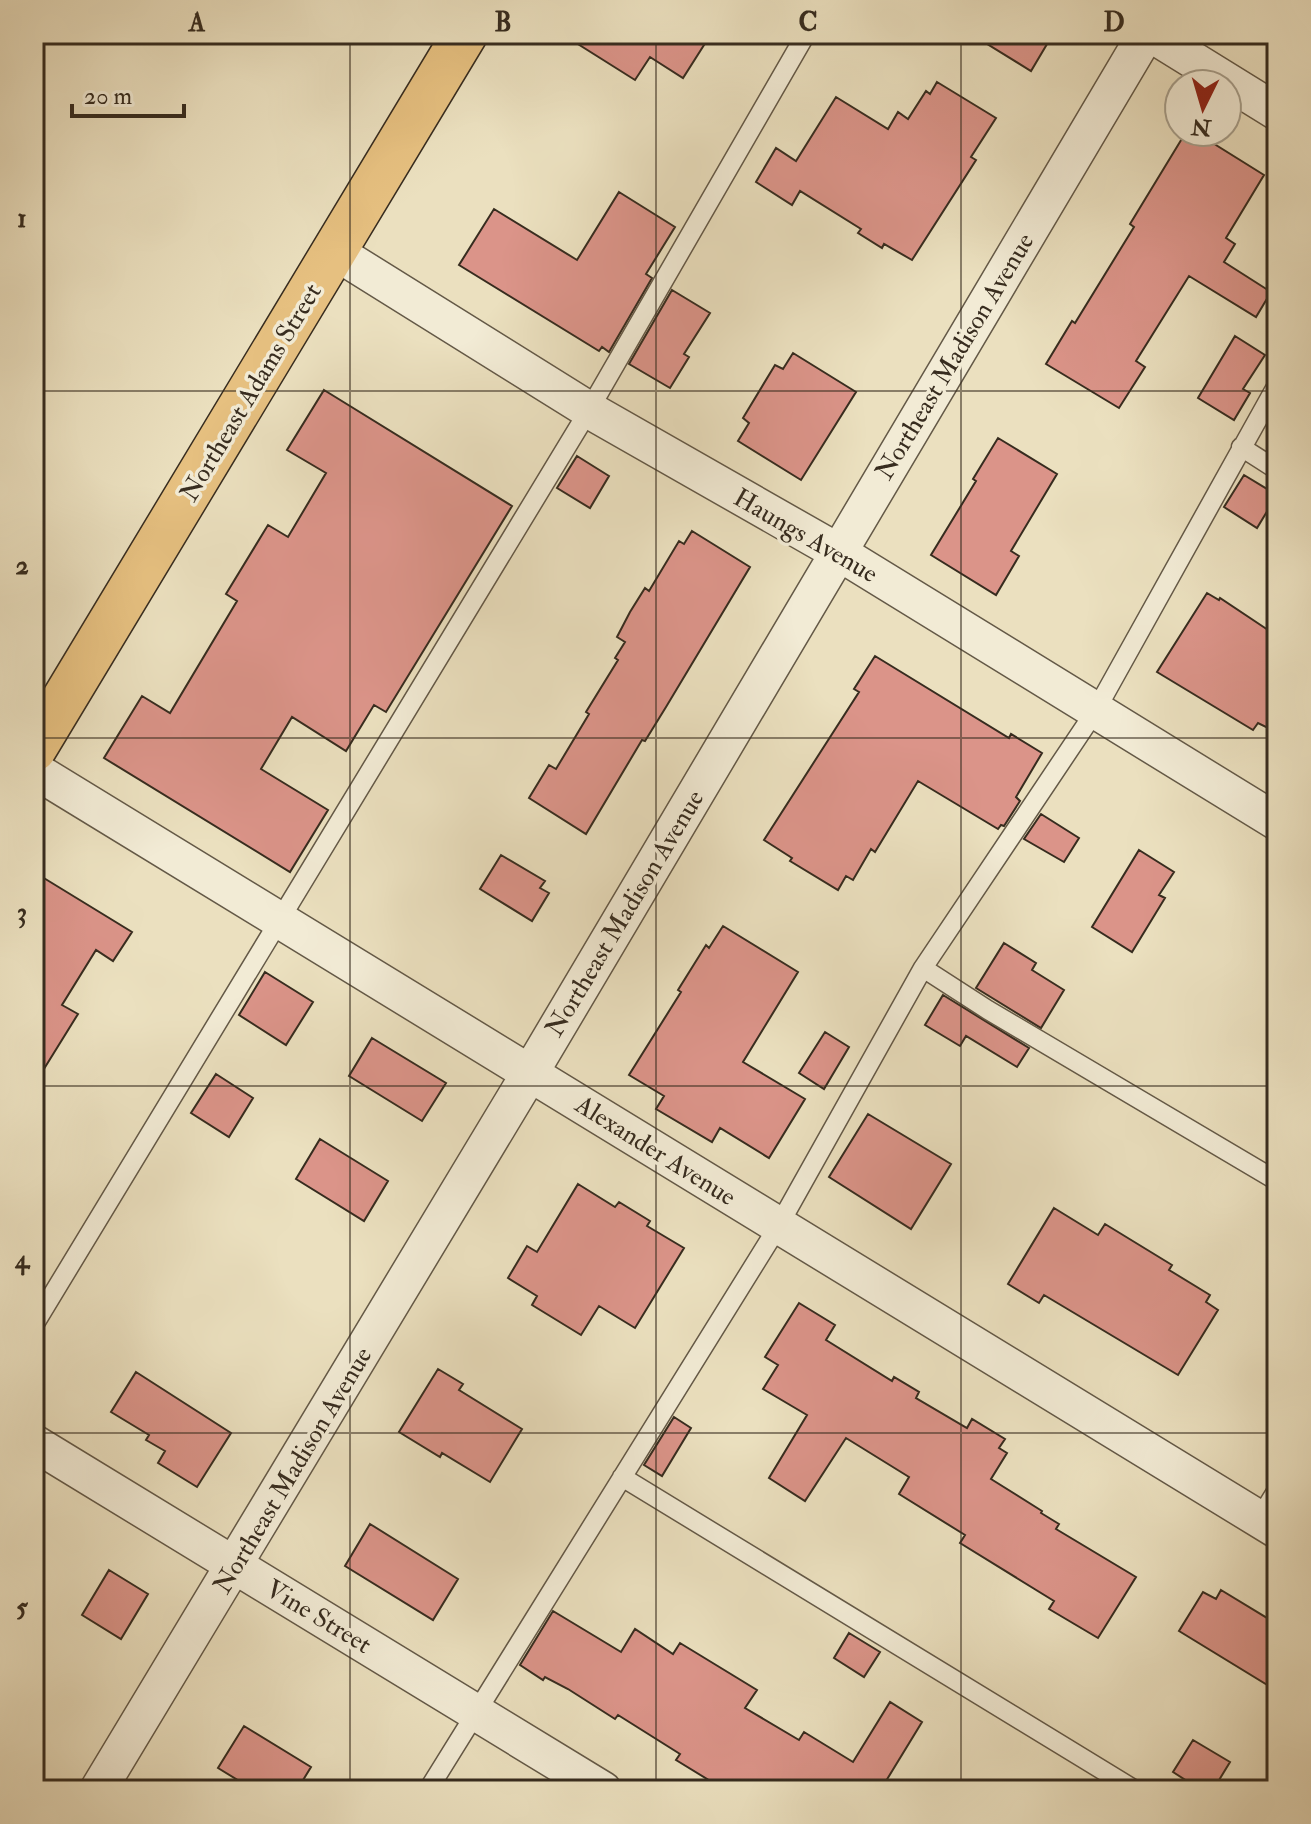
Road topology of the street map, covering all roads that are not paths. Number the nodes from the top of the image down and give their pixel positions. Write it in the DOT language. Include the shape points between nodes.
graph roads {
  1 [pos="465,34"];
  2 [pos="806,34"];
  3 [pos="1148,34"];
  4 [pos="1277,112"];
  5 [pos="334,251"];
  6 [pos="1277,385"];
  7 [pos="589,410"];
  8 [pos="1241,447"];
  9 [pos="1277,470"];
  10 [pos="838,552"];
  11 [pos="1096,710"];
  12 [pos="34,749"];
  13 [pos="34,770"];
  14 [pos="1277,822"];
  15 [pos="279,919"];
  16 [pos="923,968"];
  17 [pos="530,1073"];
  18 [pos="1277,1181"];
  19 [pos="779,1225"];
  20 [pos="37,1314"];
  21 [pos="34,1443"];
  22 [pos="622,1477"];
  23 [pos="1271,1513"];
  24 [pos="235,1565"];
  25 [pos="476,1712"];
  26 [pos="98,1790"];
  27 [pos="428,1790"];
  28 [pos="603,1790"];
  29 [pos="1135,1790"];
  1 -- 5 [label="main road, Northeast Adams Street"];
  2 -- 7 [label="lane"];
  3 -- 4 [label="street"];
  3 -- 10 [label="street, Northeast Madison Avenue"];
  5 -- 7 [label="street, Haungs Avenue"];
  5 -- 12 [label="main road, Northeast Adams Street"];
  6 -- 8 [label="lane"];
  7 -- 10 [label="street, Haungs Avenue"];
  7 -- 15 [label="lane"];
  8 -- 9 [label="lane"];
  8 -- 11 [label="lane"];
  10 -- 11 [label="street, Haungs Avenue"];
  10 -- 17 [label="street, Northeast Madison Avenue"];
  11 -- 14 [label="street, Haungs Avenue"];
  11 -- 16 [label="lane"];
  13 -- 15 [label="street, Alexander Avenue"];
  15 -- 17 [label="street, Alexander Avenue"];
  15 -- 20 [label="lane"];
  16 -- 18 [label="lane"];
  16 -- 19 [label="lane"];
  17 -- 19 [label="street, Alexander Avenue"];
  17 -- 24 [label="street, Northeast Madison Avenue"];
  19 -- 22 [label="lane"];
  19 -- 23 [label="street, Alexander Avenue"];
  21 -- 24 [label="street, Vine Street"];
  22 -- 25 [label="lane"];
  22 -- 29 [label="lane"];
  24 -- 25 [label="street, Vine Street"];
  24 -- 26 [label="street, Northeast Madison Avenue"];
  25 -- 27 [label="lane"];
  25 -- 28 [label="street, Vine Street"];
}
